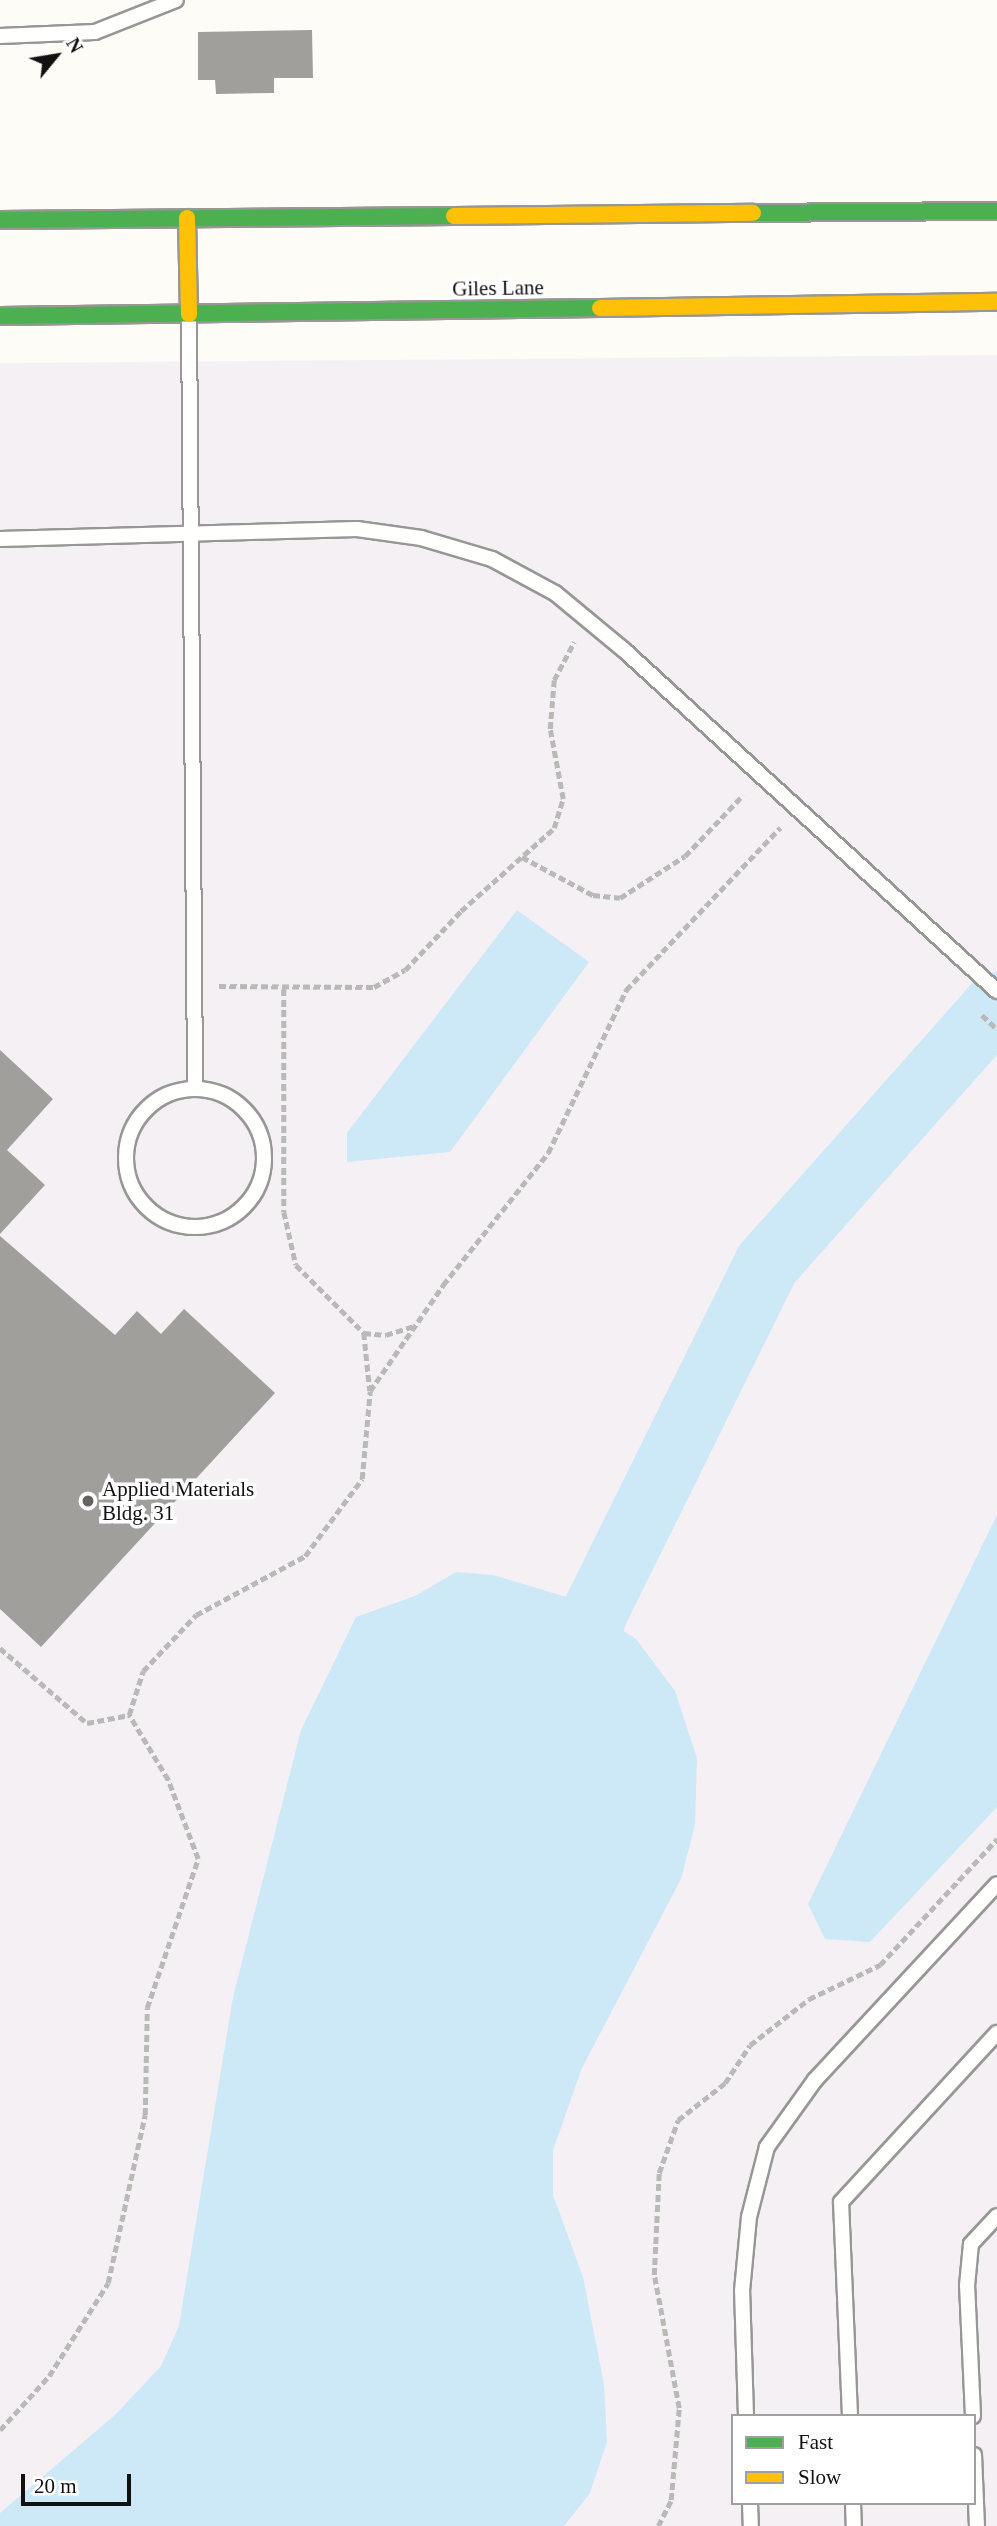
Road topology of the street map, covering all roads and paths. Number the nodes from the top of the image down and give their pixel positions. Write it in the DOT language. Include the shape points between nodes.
graph roads {
  1 [pos="176,0"];
  2 [pos="0,36"];
  3 [pos="997,211"];
  4 [pos="187,218"];
  5 [pos="0,220"];
  6 [pos="997,302"];
  7 [pos="189,313"];
  8 [pos="0,316"];
  9 [pos="194,535"];
  10 [pos="0,539"];
  11 [pos="584,651"];
  12 [pos="733,786"];
  13 [pos="743,795"];
  14 [pos="752,803"];
  15 [pos="771,820"];
  16 [pos="780,828"];
  17 [pos="790,837"];
  18 [pos="522,857"];
  19 [pos="216,986"];
  20 [pos="284,989"];
  21 [pos="997,992"];
  22 [pos="195,1088"];
  23 [pos="415,1326"];
  24 [pos="364,1333"];
  25 [pos="370,1391"];
  26 [pos="0,1648"];
  27 [pos="129,1715"];
  28 [pos="997,1839"];
  29 [pos="997,1884"];
  30 [pos="997,2033"];
  31 [pos="997,2216"];
  32 [pos="746,2414"];
  33 [pos="850,2414"];
  34 [pos="972,2414"];
  35 [pos="0,2430"];
  36 [pos="976,2502"];
  37 [pos="750,2505"];
  38 [pos="853,2505"];
  39 [pos="658,2526"];
  40 [pos="751,2526"];
  41 [pos="854,2526"];
  42 [pos="977,2526"];
  1 -- 2 [label="lane" via="95,32"];
  3 -- 4 [label="street"];
  4 -- 5 [label="street"];
  4 -- 7 [label="street"];
  6 -- 7 [label="street, Giles Lane"];
  7 -- 8 [label="street, Giles Lane"];
  7 -- 9 [label="lane"];
  9 -- 10 [label="lane"];
  9 -- 21 [label="lane" via="357,529 421,538 502,565 555,593 625,651"];
  9 -- 22 [label="lane"];
  11 -- 18 [label="path" via="574,642 554,680 550,729 563,799 554,828"];
  12 -- 13 [label="path"];
  13 -- 14 [label="path"];
  13 -- 18 [label="path" via="685,856 620,898 593,895"];
  15 -- 16 [label="path"];
  16 -- 17 [label="path"];
  16 -- 23 [label="path" via="626,990 548,1153"];
  18 -- 20 [label="path" via="405,970 374,987"];
  19 -- 20 [label="path"];
  20 -- 24 [label="path" via="284,1212 296,1265"];
  22 -- 22 [label="lane" via="154,1101 128,1136 125,1158 128,1180 154,1215 195,1228 219,1224 256,1193 264,1146 256,1123 240,1105"];
  23 -- 24 [label="path" via="386,1335"];
  23 -- 25 [label="path"];
  24 -- 25 [label="path"];
  25 -- 27 [label="path" via="362,1479 305,1556 196,1615 143,1671"];
  26 -- 27 [label="path" via="86,1723"];
  27 -- 35 [label="path" via="168,1780 198,1859 147,2008 145,2115 108,2283 49,2376"];
  28 -- 39 [label="path" via="880,1965 808,1999 750,2045 725,2083 678,2120 659,2173 654,2275 679,2408 671,2500"];
  29 -- 32 [label="lane" via="815,2080 767,2147 748,2217 742,2291"];
  30 -- 33 [label="lane" via="841,2202"];
  31 -- 34 [label="lane" via="971,2244 967,2286"];
  36 -- 42 [label="lane"];
  37 -- 40 [label="lane"];
  38 -- 41 [label="lane"];
}
